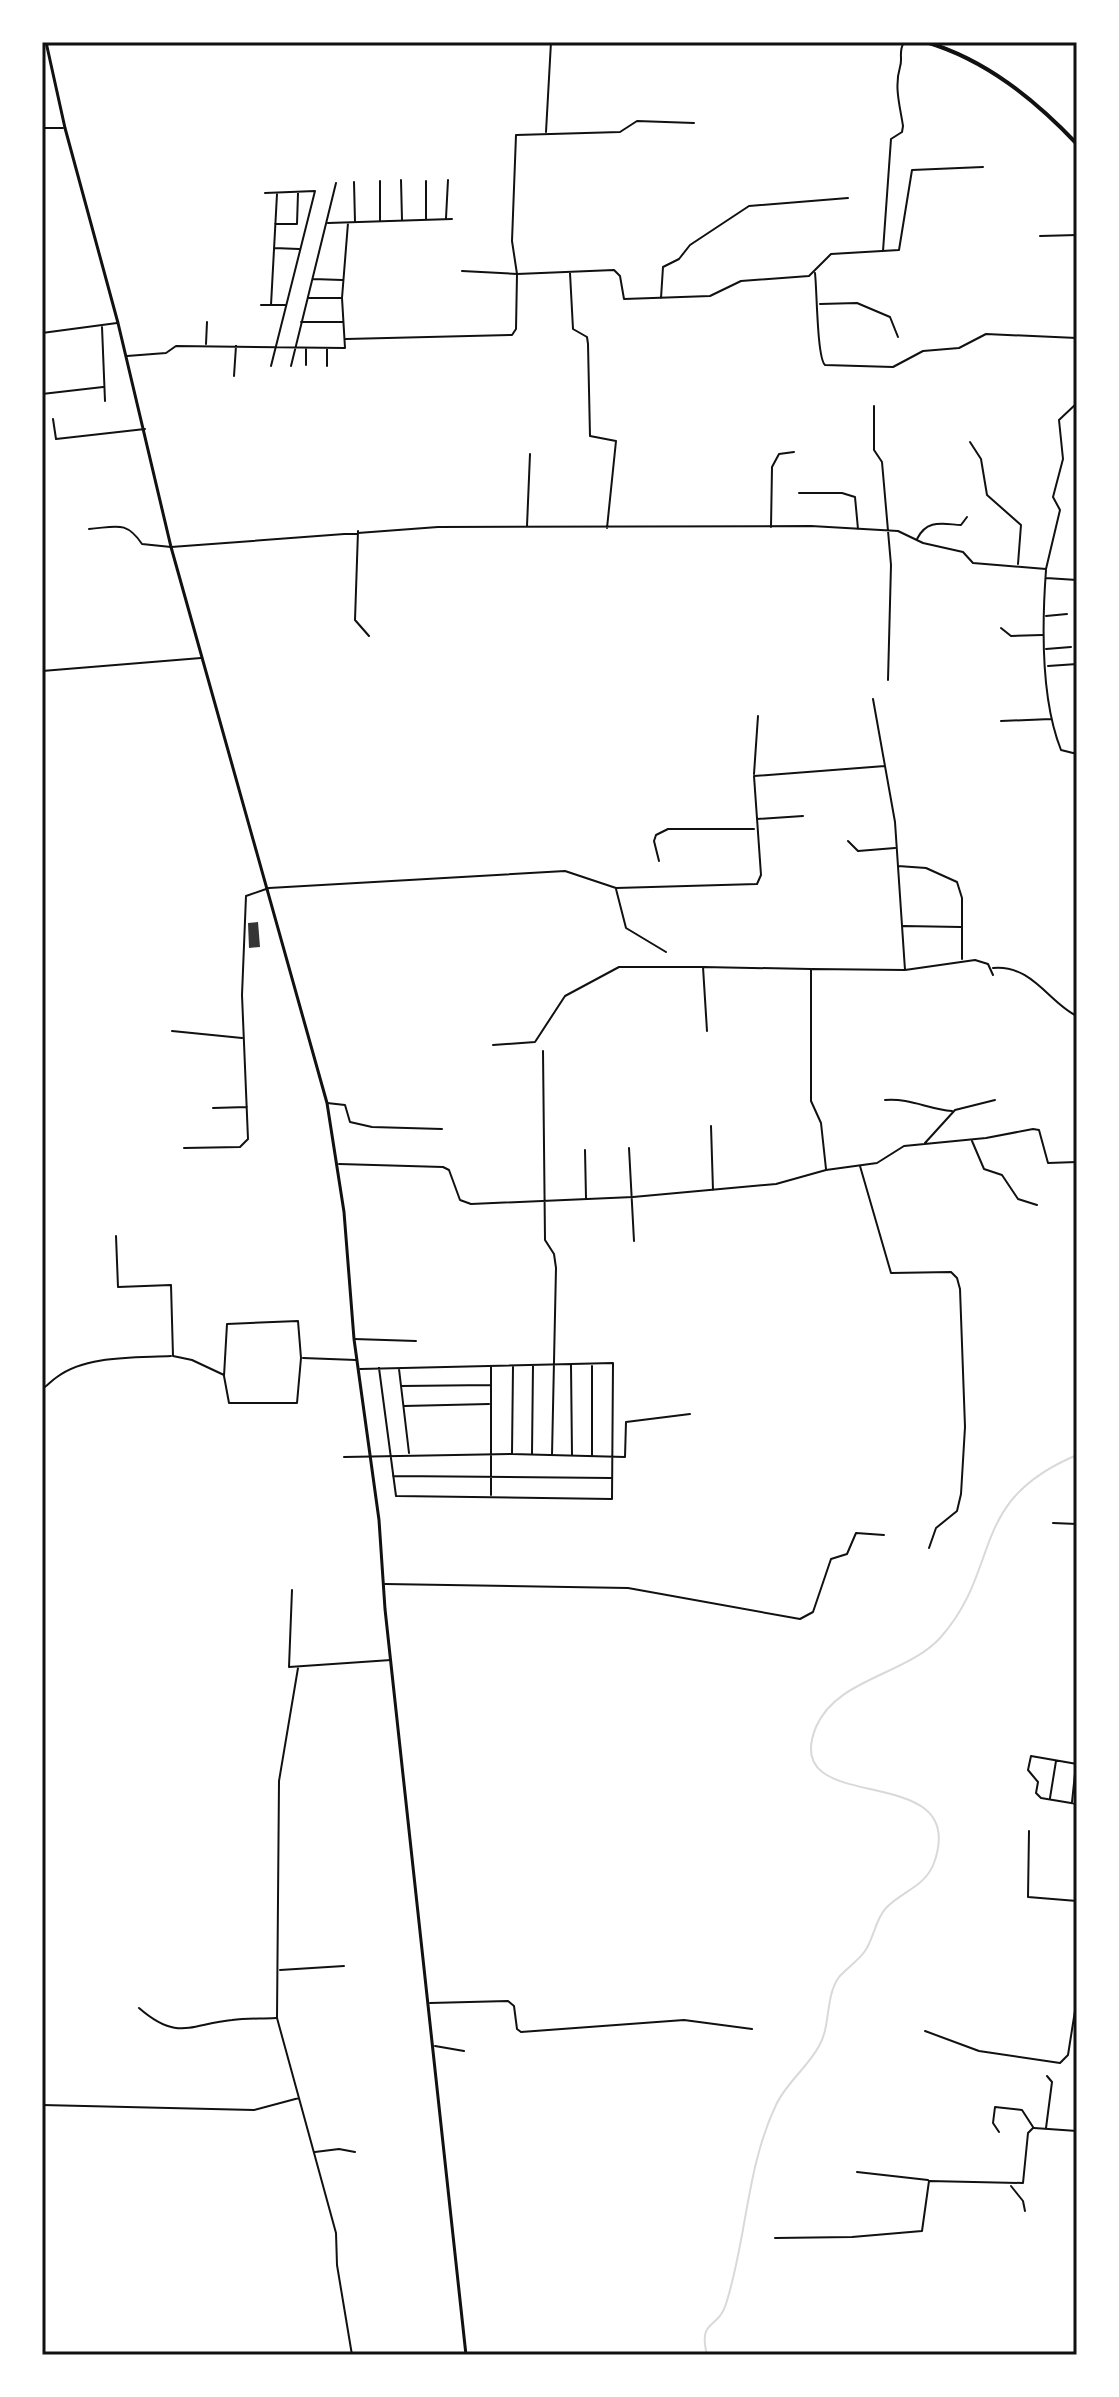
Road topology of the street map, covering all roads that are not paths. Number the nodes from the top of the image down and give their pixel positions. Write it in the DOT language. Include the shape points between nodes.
graph roads {
  1 [pos="46,42"];
  2 [pos="551,42"];
  3 [pos="904,42"];
  4 [pos="926,42"];
  5 [pos="694,123"];
  6 [pos="42,128"];
  7 [pos="65,128"];
  8 [pos="546,133"];
  9 [pos="1077,144"];
  10 [pos="983,167"];
  11 [pos="401,180"];
  12 [pos="448,180"];
  13 [pos="380,181"];
  14 [pos="426,181"];
  15 [pos="354,182"];
  16 [pos="336,183"];
  17 [pos="277,192"];
  18 [pos="298,192"];
  19 [pos="265,193"];
  20 [pos="848,198"];
  21 [pos="446,219"];
  22 [pos="452,219"];
  23 [pos="426,220"];
  24 [pos="402,221"];
  25 [pos="326,223"];
  26 [pos="348,223"];
  27 [pos="355,223"];
  28 [pos="380,223"];
  29 [pos="275,224"];
  30 [pos="1077,235"];
  31 [pos="1040,236"];
  32 [pos="274,248"];
  33 [pos="300,249"];
  34 [pos="883,252"];
  35 [pos="462,271"];
  36 [pos="815,272"];
  37 [pos="570,273"];
  38 [pos="517,274"];
  39 [pos="312,279"];
  40 [pos="343,280"];
  41 [pos="306,298"];
  42 [pos="342,298"];
  43 [pos="661,299"];
  44 [pos="818,304"];
  45 [pos="261,305"];
  46 [pos="271,305"];
  47 [pos="286,305"];
  48 [pos="207,322"];
  49 [pos="300,322"];
  50 [pos="345,322"];
  51 [pos="118,323"];
  52 [pos="102,326"];
  53 [pos="42,333"];
  54 [pos="898,337"];
  55 [pos="1077,338"];
  56 [pos="346,339"];
  57 [pos="206,345"];
  58 [pos="236,345"];
  59 [pos="276,346"];
  60 [pos="295,346"];
  61 [pos="307,347"];
  62 [pos="327,347"];
  63 [pos="126,356"];
  64 [pos="306,365"];
  65 [pos="271,366"];
  66 [pos="291,366"];
  67 [pos="327,366"];
  68 [pos="234,376"];
  69 [pos="104,387"];
  70 [pos="42,394"];
  71 [pos="105,401"];
  72 [pos="1077,403"];
  73 [pos="874,406"];
  74 [pos="53,419"];
  75 [pos="145,429"];
  76 [pos="970,442"];
  77 [pos="794,452"];
  78 [pos="530,454"];
  79 [pos="799,493"];
  80 [pos="967,517"];
  81 [pos="527,527"];
  82 [pos="771,527"];
  83 [pos="89,529"];
  84 [pos="607,529"];
  85 [pos="358,531"];
  86 [pos="858,531"];
  87 [pos="888,531"];
  88 [pos="917,539"];
  89 [pos="171,547"];
  90 [pos="1018,565"];
  91 [pos="1046,569"];
  92 [pos="1045,578"];
  93 [pos="1077,580"];
  94 [pos="1067,614"];
  95 [pos="1045,616"];
  96 [pos="1001,628"];
  97 [pos="1043,635"];
  98 [pos="369,636"];
  99 [pos="1071,647"];
  100 [pos="1045,649"];
  101 [pos="203,658"];
  102 [pos="1077,664"];
  103 [pos="1047,666"];
  104 [pos="42,671"];
  105 [pos="888,680"];
  106 [pos="873,699"];
  107 [pos="758,716"];
  108 [pos="1052,719"];
  109 [pos="1001,721"];
  110 [pos="1077,754"];
  111 [pos="885,766"];
  112 [pos="754,776"];
  113 [pos="803,816"];
  114 [pos="755,819"];
  115 [pos="756,829"];
  116 [pos="848,841"];
  117 [pos="896,848"];
  118 [pos="659,861"];
  119 [pos="897,866"];
  120 [pos="269,888"];
  121 [pos="616,888"];
  122 [pos="903,926"];
  123 [pos="962,927"];
  124 [pos="666,952"];
  125 [pos="962,960"];
  126 [pos="703,967"];
  127 [pos="992,968"];
  128 [pos="811,969"];
  129 [pos="905,970"];
  130 [pos="993,975"];
  131 [pos="1077,1016"];
  132 [pos="172,1031"];
  133 [pos="707,1031"];
  134 [pos="244,1038"];
  135 [pos="493,1045"];
  136 [pos="543,1051"];
  137 [pos="885,1100"];
  138 [pos="995,1100"];
  139 [pos="327,1103"];
  140 [pos="247,1107"];
  141 [pos="213,1108"];
  142 [pos="953,1112"];
  143 [pos="711,1126"];
  144 [pos="442,1129"];
  145 [pos="972,1140"];
  146 [pos="925,1143"];
  147 [pos="184,1148"];
  148 [pos="629,1148"];
  149 [pos="585,1150"];
  150 [pos="1077,1162"];
  151 [pos="339,1164"];
  152 [pos="860,1166"];
  153 [pos="826,1170"];
  154 [pos="713,1191"];
  155 [pos="633,1197"];
  156 [pos="586,1199"];
  157 [pos="546,1200"];
  158 [pos="1037,1205"];
  159 [pos="116,1236"];
  160 [pos="634,1241"];
  161 [pos="354,1339"];
  162 [pos="416,1341"];
  163 [pos="173,1356"];
  164 [pos="301,1358"];
  165 [pos="356,1360"];
  166 [pos="553,1364"];
  167 [pos="571,1364"];
  168 [pos="592,1364"];
  169 [pos="513,1365"];
  170 [pos="533,1365"];
  171 [pos="398,1366"];
  172 [pos="491,1366"];
  173 [pos="379,1368"];
  174 [pos="357,1369"];
  175 [pos="224,1376"];
  176 [pos="491,1385"];
  177 [pos="401,1386"];
  178 [pos="42,1389"];
  179 [pos="490,1404"];
  180 [pos="404,1406"];
  181 [pos="690,1414"];
  182 [pos="512,1454"];
  183 [pos="369,1455"];
  184 [pos="390,1455"];
  185 [pos="409,1455"];
  186 [pos="532,1455"];
  187 [pos="552,1455"];
  188 [pos="491,1456"];
  189 [pos="572,1456"];
  190 [pos="592,1456"];
  191 [pos="344,1457"];
  192 [pos="612,1457"];
  193 [pos="393,1476"];
  194 [pos="490,1477"];
  195 [pos="612,1478"];
  196 [pos="491,1497"];
  197 [pos="1053,1523"];
  198 [pos="1077,1524"];
  199 [pos="884,1535"];
  200 [pos="929,1548"];
  201 [pos="383,1584"];
  202 [pos="292,1590"];
  203 [pos="392,1660"];
  204 [pos="298,1668"];
  205 [pos="1056,1760"];
  206 [pos="1077,1764"];
  207 [pos="1050,1800"];
  208 [pos="1071,1803"];
  209 [pos="1077,1804"];
  210 [pos="1029,1831"];
  211 [pos="1077,1901"];
  212 [pos="344,1966"];
  213 [pos="279,1970"];
  214 [pos="1077,1998"];
  215 [pos="430,2003"];
  216 [pos="139,2008"];
  217 [pos="277,2018"];
  218 [pos="752,2029"];
  219 [pos="925,2031"];
  220 [pos="435,2046"];
  221 [pos="464,2051"];
  222 [pos="1047,2076"];
  223 [pos="299,2098"];
  224 [pos="42,2105"];
  225 [pos="1033,2128"];
  226 [pos="1046,2128"];
  227 [pos="1077,2131"];
  228 [pos="999,2132"];
  229 [pos="314,2152"];
  230 [pos="355,2152"];
  231 [pos="857,2172"];
  232 [pos="929,2181"];
  233 [pos="1011,2185"];
  234 [pos="1025,2211"];
  235 [pos="775,2238"];
  236 [pos="1077,2352"];
  237 [pos="352,2355"];
  238 [pos="466,2355"];
  239 [pos="1069,2355"];
  1 -- 7 [label="main road"];
  2 -- 8 [label="street"];
  3 -- 34 [label="street" via="896,82 903,126 891,139"];
  4 -- 9 [label="main road" via="1020,90"];
  5 -- 8 [label="street" via="637,121 620,132"];
  6 -- 7 [label="street"];
  7 -- 51 [label="main road"];
  8 -- 38 [label="street" via="514,138 512,241"];
  10 -- 34 [label="street" via="912,170 902,247"];
  11 -- 24 [label="street"];
  12 -- 21 [label="street"];
  13 -- 28 [label="street"];
  14 -- 23 [label="street"];
  15 -- 27 [label="street"];
  16 -- 25 [label="street"];
  17 -- 18 [label="street"];
  17 -- 19 [label="street"];
  17 -- 29 [label="street"];
  18 -- 29 [label="street" via="297,224"];
  18 -- 33 [label="street" via="315,191"];
  20 -- 43 [label="street" via="749,206 663,267"];
  21 -- 22 [label="street"];
  21 -- 23 [label="street"];
  23 -- 24 [label="street"];
  24 -- 28 [label="street"];
  25 -- 26 [label="street"];
  25 -- 39 [label="street"];
  26 -- 27 [label="street"];
  26 -- 40 [label="street"];
  27 -- 28 [label="street"];
  29 -- 32 [label="street"];
  30 -- 31 [label="street"];
  32 -- 33 [label="street"];
  32 -- 46 [label="street"];
  33 -- 47 [label="street"];
  34 -- 36 [label="street" via="831,254"];
  35 -- 38 [label="street"];
  36 -- 43 [label="street" via="741,281 716,295"];
  36 -- 44 [label="street"];
  37 -- 38 [label="street"];
  37 -- 43 [label="street" via="614,270 624,299"];
  37 -- 84 [label="street" via="573,329 587,337 588,344 590,436 616,441"];
  38 -- 56 [label="street" via="512,335"];
  39 -- 40 [label="street"];
  39 -- 41 [label="street"];
  40 -- 42 [label="street"];
  41 -- 42 [label="street"];
  41 -- 49 [label="street"];
  42 -- 50 [label="street"];
  44 -- 54 [label="street" via="857,303 890,317"];
  44 -- 55 [label="street" via="818,353 825,365 893,367 923,351 967,345 986,334"];
  45 -- 46 [label="street"];
  46 -- 47 [label="street"];
  47 -- 59 [label="street"];
  48 -- 57 [label="street"];
  49 -- 50 [label="street"];
  49 -- 60 [label="street"];
  50 -- 56 [label="street"];
  51 -- 52 [label="street"];
  51 -- 63 [label="main road"];
  52 -- 53 [label="street"];
  52 -- 69 [label="street"];
  56 -- 62 [label="street" via="345,348"];
  57 -- 58 [label="street"];
  57 -- 63 [label="street"];
  58 -- 59 [label="street"];
  58 -- 68 [label="street"];
  59 -- 60 [label="street"];
  59 -- 65 [label="street"];
  60 -- 61 [label="street"];
  60 -- 66 [label="street"];
  61 -- 62 [label="street"];
  61 -- 64 [label="street"];
  62 -- 67 [label="street"];
  63 -- 75 [label="main road"];
  69 -- 70 [label="street"];
  69 -- 71 [label="street"];
  72 -- 91 [label="street" via="1059,420 1063,459 1053,497 1060,510"];
  73 -- 87 [label="street" via="874,450 882,462"];
  74 -- 75 [label="street" via="56,439"];
  75 -- 89 [label="main road"];
  76 -- 90 [label="street" via="981,459 987,495 1021,525"];
  77 -- 82 [label="street" via="779,454 772,467"];
  78 -- 81 [label="street"];
  79 -- 86 [label="street" via="855,497"];
  80 -- 88 [label="street" via="961,525 929,524"];
  81 -- 84 [label="street"];
  81 -- 85 [label="street"];
  82 -- 84 [label="street"];
  82 -- 86 [label="street"];
  83 -- 89 [label="street" via="124,527 132,529 142,544"];
  85 -- 89 [label="street"];
  85 -- 98 [label="street" via="355,620"];
  86 -- 87 [label="street"];
  87 -- 88 [label="street"];
  87 -- 105 [label="street"];
  88 -- 90 [label="street" via="963,552 973,563"];
  89 -- 101 [label="main road"];
  90 -- 91 [label="street"];
  91 -- 92 [label="street"];
  92 -- 93 [label="street"];
  92 -- 95 [label="street"];
  94 -- 95 [label="street"];
  95 -- 97 [label="street"];
  96 -- 97 [label="street" via="1011,636"];
  97 -- 100 [label="street"];
  99 -- 100 [label="street"];
  100 -- 103 [label="street"];
  101 -- 104 [label="street"];
  101 -- 120 [label="main road"];
  102 -- 103 [label="street"];
  103 -- 108 [label="street"];
  106 -- 111 [label="street"];
  107 -- 112 [label="street"];
  108 -- 109 [label="street"];
  108 -- 110 [label="street" via="1061,750"];
  111 -- 112 [label="street"];
  111 -- 117 [label="street"];
  112 -- 114 [label="street"];
  113 -- 114 [label="street"];
  114 -- 115 [label="street"];
  115 -- 118 [label="street" via="665,830 654,841"];
  115 -- 121 [label="street" via="761,875 757,884"];
  116 -- 117 [label="street" via="858,851"];
  117 -- 119 [label="street"];
  119 -- 122 [label="street"];
  119 -- 123 [label="street" via="926,868 957,882"];
  120 -- 121 [label="street" via="565,871"];
  120 -- 134 [label="street" via="246,896"];
  120 -- 139 [label="main road"];
  121 -- 124 [label="street" via="626,928"];
  122 -- 123 [label="street"];
  122 -- 129 [label="street"];
  123 -- 125 [label="street"];
  125 -- 127 [label="street" via="981,960"];
  125 -- 129 [label="street"];
  126 -- 128 [label="street"];
  126 -- 133 [label="street"];
  126 -- 135 [label="street" via="619,967 569,992 535,1042"];
  127 -- 130 [label="street"];
  127 -- 131 [label="street" via="1028,978"];
  128 -- 129 [label="street"];
  128 -- 153 [label="street" via="811,1101 821,1123"];
  132 -- 134 [label="street"];
  134 -- 140 [label="street"];
  136 -- 157 [label="street"];
  137 -- 142 [label="street" via="905,1099"];
  138 -- 142 [label="street"];
  139 -- 144 [label="street" via="345,1105 350,1122 372,1127"];
  139 -- 151 [label="main road"];
  140 -- 141 [label="street"];
  140 -- 147 [label="street" via="246,1144"];
  142 -- 146 [label="street"];
  143 -- 154 [label="street"];
  145 -- 146 [label="street"];
  145 -- 150 [label="street" via="1037,1129 1048,1163"];
  145 -- 158 [label="street" via="984,1169 1002,1175 1018,1199"];
  146 -- 152 [label="street" via="899,1147 877,1163"];
  148 -- 155 [label="street"];
  149 -- 156 [label="street"];
  151 -- 157 [label="street" via="443,1167 463,1202"];
  151 -- 161 [label="main road"];
  152 -- 153 [label="street"];
  152 -- 200 [label="street" via="891,1273 951,1272 960,1289 965,1427 961,1494 957,1511 936,1528"];
  153 -- 154 [label="street" via="790,1181"];
  154 -- 155 [label="street"];
  155 -- 156 [label="street"];
  155 -- 160 [label="street"];
  156 -- 157 [label="street"];
  157 -- 166 [label="street" via="545,1240 556,1268"];
  159 -- 163 [label="street" via="118,1287 171,1285"];
  161 -- 162 [label="street"];
  161 -- 165 [label="main road"];
  163 -- 175 [label="street"];
  163 -- 178 [label="street" via="78,1368 58,1375"];
  164 -- 165 [label="street"];
  164 -- 175 [label="street" via="297,1403 229,1403"];
  164 -- 175 [label="street" via="298,1321 227,1324"];
  165 -- 174 [label="main road"];
  166 -- 167 [label="street"];
  166 -- 170 [label="street"];
  166 -- 187 [label="street"];
  167 -- 168 [label="street"];
  167 -- 189 [label="street"];
  168 -- 190 [label="street"];
  168 -- 192 [label="street" via="613,1363"];
  169 -- 170 [label="street"];
  169 -- 172 [label="street"];
  169 -- 182 [label="street"];
  170 -- 186 [label="street"];
  171 -- 172 [label="street"];
  171 -- 173 [label="street"];
  171 -- 177 [label="street"];
  172 -- 176 [label="street"];
  173 -- 174 [label="street"];
  173 -- 184 [label="street"];
  174 -- 183 [label="main road"];
  176 -- 177 [label="street"];
  176 -- 179 [label="street"];
  177 -- 180 [label="street"];
  179 -- 180 [label="street"];
  179 -- 188 [label="street"];
  180 -- 185 [label="street"];
  181 -- 192 [label="street" via="626,1422 625,1457"];
  182 -- 186 [label="street"];
  182 -- 188 [label="street"];
  183 -- 184 [label="street"];
  183 -- 191 [label="street"];
  183 -- 201 [label="main road"];
  184 -- 185 [label="street"];
  184 -- 193 [label="street"];
  185 -- 188 [label="street"];
  186 -- 187 [label="street"];
  187 -- 189 [label="street"];
  188 -- 194 [label="street"];
  189 -- 190 [label="street"];
  190 -- 192 [label="street"];
  192 -- 195 [label="street"];
  193 -- 194 [label="street"];
  193 -- 196 [label="street" via="396,1496"];
  194 -- 195 [label="street"];
  194 -- 196 [label="street"];
  195 -- 196 [label="street" via="612,1499"];
  197 -- 198 [label="street"];
  199 -- 201 [label="street" via="857,1532 847,1554 830,1560 813,1612 800,1619 628,1588"];
  201 -- 203 [label="main road"];
  202 -- 204 [label="street" via="289,1667"];
  203 -- 204 [label="street"];
  203 -- 215 [label="main road"];
  204 -- 213 [label="street" via="279,1781"];
  205 -- 206 [label="street"];
  205 -- 207 [label="street"];
  205 -- 207 [label="street" via="1031,1756 1028,1770 1038,1782 1036,1793"];
  206 -- 208 [label="street"];
  207 -- 208 [label="street"];
  208 -- 209 [label="street"];
  210 -- 211 [label="street" via="1028,1898"];
  212 -- 213 [label="street"];
  213 -- 217 [label="street"];
  214 -- 219 [label="street" via="1068,2055 1060,2063 979,2051"];
  215 -- 218 [label="street" via="508,2001 521,2032 684,2020"];
  215 -- 220 [label="main road"];
  216 -- 217 [label="street" via="158,2021 188,2030"];
  217 -- 223 [label="street"];
  220 -- 221 [label="street"];
  220 -- 238 [label="main road"];
  222 -- 226 [label="street" via="1052,2082"];
  223 -- 224 [label="street" via="254,2110"];
  223 -- 229 [label="street"];
  225 -- 226 [label="street"];
  225 -- 228 [label="street" via="1022,2110 995,2107 993,2123"];
  225 -- 233 [label="street" via="1027,2139 1025,2179"];
  226 -- 227 [label="street"];
  229 -- 230 [label="street"];
  229 -- 237 [label="street" via="338,2245"];
  231 -- 232 [label="street"];
  232 -- 233 [label="street"];
  232 -- 235 [label="street" via="922,2231"];
  233 -- 234 [label="street"];
  236 -- 239 [label="street"];
}
